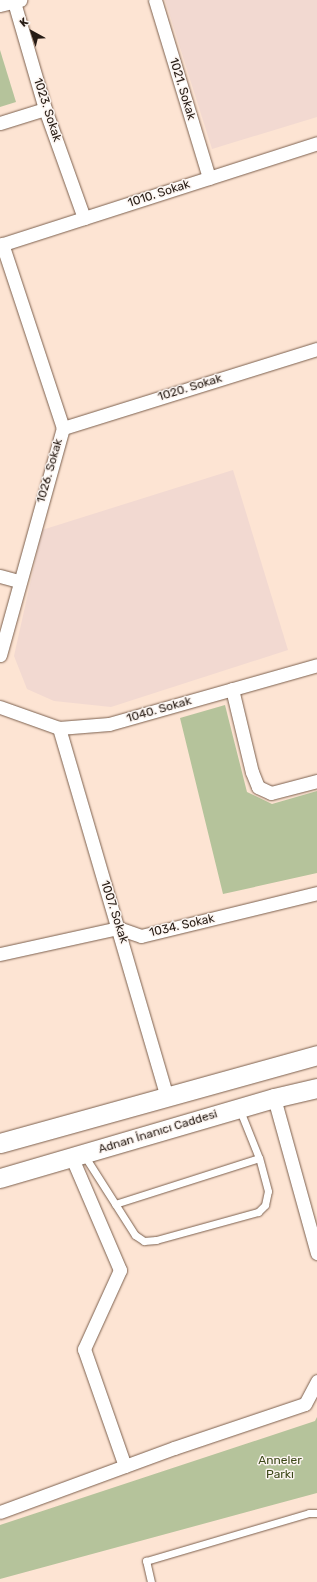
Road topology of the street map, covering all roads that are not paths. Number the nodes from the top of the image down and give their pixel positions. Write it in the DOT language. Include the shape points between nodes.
graph roads {
  1 [pos="155,0"];
  2 [pos="17,1"];
  3 [pos="0,5"];
  4 [pos="45,108"];
  5 [pos="0,123"];
  6 [pos="317,143"];
  7 [pos="209,178"];
  8 [pos="84,218"];
  9 [pos="1,245"];
  10 [pos="317,348"];
  11 [pos="63,428"];
  12 [pos="0,576"];
  13 [pos="19,581"];
  14 [pos="0,655"];
  15 [pos="317,664"];
  16 [pos="232,689"];
  17 [pos="0,707"];
  18 [pos="59,728"];
  19 [pos="317,781"];
  20 [pos="317,893"];
  21 [pos="118,928"];
  22 [pos="0,954"];
  23 [pos="317,1055"];
  24 [pos="317,1088"];
  25 [pos="167,1097"];
  26 [pos="274,1098"];
  27 [pos="239,1108"];
  28 [pos="0,1143"];
  29 [pos="78,1156"];
  30 [pos="259,1158"];
  31 [pos="0,1178"];
  32 [pos="115,1204"];
  33 [pos="317,1253"];
  34 [pos="317,1381"];
  35 [pos="125,1466"];
  36 [pos="0,1512"];
  37 [pos="317,1513"];
  38 [pos="151,1582"];
  1 -- 7 [label="street, 1021. Sokak"];
  2 -- 3 [label="street"];
  2 -- 4 [label="street, 1023. Sokak"];
  4 -- 5 [label="street"];
  4 -- 8 [label="street, 1023. Sokak"];
  6 -- 7 [label="street, 1010. Sokak"];
  7 -- 8 [label="street, 1010. Sokak"];
  8 -- 9 [label="street, 1010. Sokak"];
  9 -- 11 [label="street, 1026. Sokak"];
  10 -- 11 [label="street, 1020. Sokak"];
  11 -- 13 [label="street, 1026. Sokak"];
  12 -- 13 [label="street"];
  13 -- 14 [label="street, 1026. Sokak"];
  15 -- 16 [label="street, 1040. Sokak"];
  16 -- 18 [label="street, 1040. Sokak" via="109,724"];
  16 -- 19 [label="street" via="258,787 271,793"];
  17 -- 18 [label="street, 1040. Sokak"];
  18 -- 21 [label="street, 1007. Sokak"];
  20 -- 21 [label="street, 1034. Sokak" via="141,936"];
  21 -- 22 [label="street"];
  21 -- 25 [label="street, 1007. Sokak"];
  23 -- 25 [label="main road"];
  24 -- 26 [label="main road, Adnan İnanıcı Caddesi"];
  25 -- 28 [label="main road"];
  26 -- 27 [label="main road, Adnan İnanıcı Caddesi"];
  26 -- 33 [label="street"];
  27 -- 29 [label="main road, Adnan İnanıcı Caddesi"];
  27 -- 30 [label="lane"];
  29 -- 31 [label="main road, Adnan İnanıcı Caddesi"];
  29 -- 32 [label="lane"];
  29 -- 35 [label="street" via="120,1270 84,1349"];
  30 -- 32 [label="lane"];
  30 -- 32 [label="lane" via="268,1191 266,1205 258,1212 156,1240 144,1240 135,1235"];
  34 -- 35 [label="street" via="305,1404"];
  35 -- 36 [label="street"];
  37 -- 38 [label="lane" via="309,1513 146,1561"];
}
